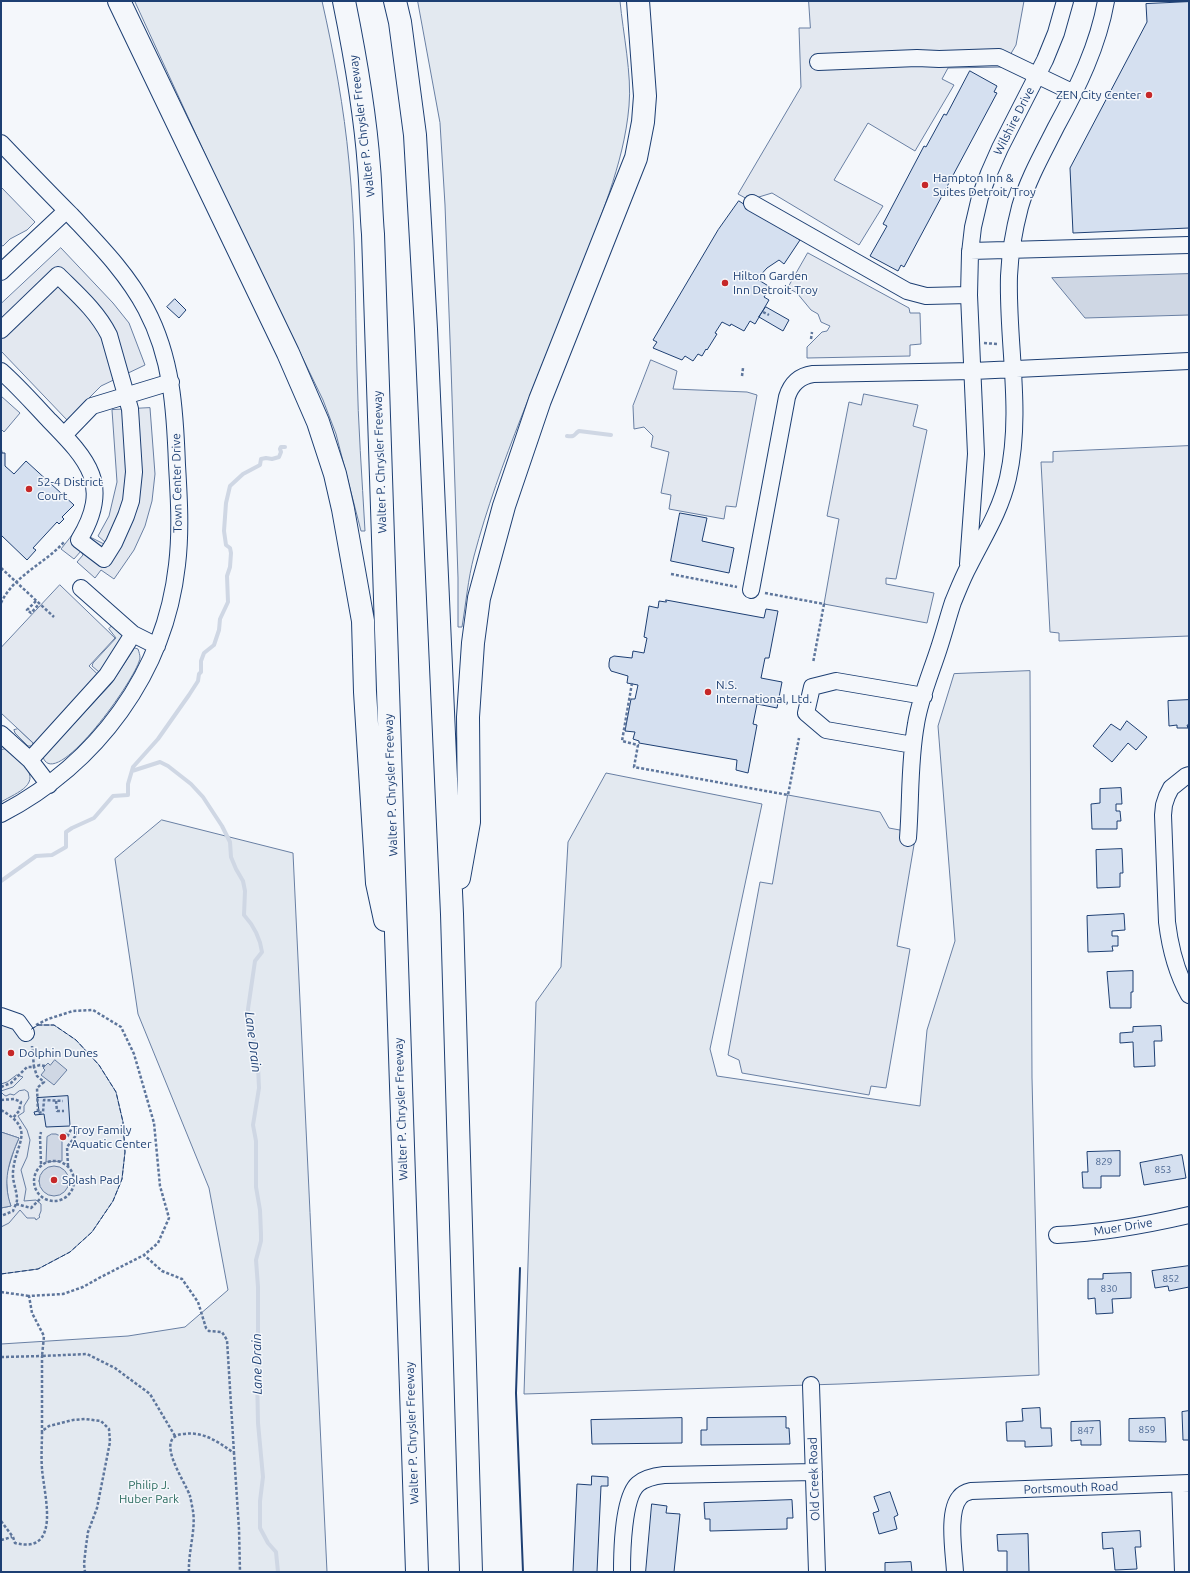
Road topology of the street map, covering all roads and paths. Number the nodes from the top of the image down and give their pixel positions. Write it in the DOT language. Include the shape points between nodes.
graph roads {
  1 [pos="119,1"];
  2 [pos="344,1"];
  3 [pos="395,1"];
  4 [pos="638,1"];
  5 [pos="1065,1"];
  6 [pos="1106,1"];
  7 [pos="818,62"];
  8 [pos="1037,76"];
  9 [pos="1074,94"];
  10 [pos="1,143"];
  11 [pos="752,203"];
  12 [pos="66,211"];
  13 [pos="1189,245"];
  14 [pos="1011,249"];
  15 [pos="970,251"];
  16 [pos="1,272"];
  17 [pos="968,295"];
  18 [pos="763,312"];
  19 [pos="769,315"];
  20 [pos="1,330"];
  21 [pos="812,332"];
  22 [pos="811,339"];
  23 [pos="981,343"];
  24 [pos="1004,344"];
  25 [pos="1189,361"];
  26 [pos="743,368"];
  27 [pos="1013,369"];
  28 [pos="1,371"];
  29 [pos="973,371"];
  30 [pos="742,376"];
  31 [pos="171,382"];
  32 [pos="127,394"];
  33 [pos="64,435"];
  34 [pos="67,539"];
  35 [pos="1,568"];
  36 [pos="968,568"];
  37 [pos="671,574"];
  38 [pos="16,583"];
  39 [pos="81,588"];
  40 [pos="751,590"];
  41 [pos="36,601"];
  42 [pos="1,603"];
  43 [pos="39,604"];
  44 [pos="54,617"];
  45 [pos="133,634"];
  46 [pos="157,646"];
  47 [pos="813,663"];
  48 [pos="632,683"];
  49 [pos="924,696"];
  50 [pos="1,734"];
  51 [pos="799,738"];
  52 [pos="913,745"];
  53 [pos="30,760"];
  54 [pos="1189,775"];
  55 [pos="49,785"];
  56 [pos="1,814"];
  57 [pos="908,838"];
  58 [pos="452,914"];
  59 [pos="396,970"];
  60 [pos="1189,995"];
  61 [pos="1,1016"];
  62 [pos="25,1032"];
  63 [pos="45,1066"];
  64 [pos="34,1067"];
  65 [pos="1,1087"];
  66 [pos="1,1100"];
  67 [pos="56,1101"];
  68 [pos="64,1101"];
  69 [pos="1,1110"];
  70 [pos="64,1111"];
  71 [pos="13,1118"];
  72 [pos="74,1130"];
  73 [pos="41,1132"];
  74 [pos="64,1133"];
  75 [pos="77,1134"];
  76 [pos="41,1165"];
  77 [pos="68,1166"];
  78 [pos="42,1197"];
  79 [pos="16,1204"];
  80 [pos="1189,1215"];
  81 [pos="1,1216"];
  82 [pos="1057,1235"];
  83 [pos="144,1255"];
  84 [pos="1,1292"];
  85 [pos="29,1296"];
  86 [pos="42,1356"];
  87 [pos="1,1357"];
  88 [pos="811,1385"];
  89 [pos="42,1431"];
  90 [pos="175,1436"];
  91 [pos="234,1453"];
  92 [pos="814,1472"];
  93 [pos="1185,1483"];
  94 [pos="1,1521"];
  95 [pos="13,1537"];
  96 [pos="1,1540"];
  97 [pos="85,1572"];
  98 [pos="189,1572"];
  99 [pos="240,1572"];
  100 [pos="417,1572"];
  101 [pos="471,1572"];
  102 [pos="622,1572"];
  103 [pos="817,1572"];
  104 [pos="954,1572"];
  105 [pos="1183,1572"];
  1 -- 59 [label="highway" via="288,353 318,422 335,474 363,621 377,883"];
  2 -- 59 [label="highway, Walter P. Chrysler Freeway" via="362,103 369,166"];
  3 -- 58 [label="highway" via="400,22 415,142 426,329"];
  4 -- 58 [label="highway" via="645,96 636,158 540,400 504,506 478,598 468,717 469,822"];
  5 -- 8 [label="street, Wilshire Drive" via="1056,33"];
  6 -- 9 [label="street" via="1097,39"];
  7 -- 8 [label="street" via="999,57"];
  8 -- 9 [label="street"];
  8 -- 15 [label="street, Wilshire Drive" via="988,173 980,197"];
  9 -- 14 [label="street" via="1027,187"];
  10 -- 12 [label="street, Town Center Drive"];
  11 -- 17 [label="street" via="907,291 926,296"];
  12 -- 16 [label="street"];
  12 -- 31 [label="street, Town Center Drive" via="115,262 136,292 156,330"];
  13 -- 14 [label="street"];
  14 -- 15 [label="street"];
  14 -- 27 [label="street" via="1009,311"];
  15 -- 17 [label="street, Wilshire Drive"];
  17 -- 29 [label="street, Wilshire Drive"];
  18 -- 19 [label="path"];
  20 -- 32 [label="street" via="58,275 105,326"];
  21 -- 22 [label="path"];
  23 -- 24 [label="path"];
  25 -- 27 [label="street"];
  26 -- 30 [label="path"];
  27 -- 29 [label="street"];
  27 -- 36 [label="street" via="1014,431 1008,479 993,522"];
  28 -- 33 [label="street"];
  29 -- 36 [label="street, Wilshire Drive" via="976,454"];
  29 -- 40 [label="street" via="812,374 796,381 787,397"];
  31 -- 32 [label="street"];
  31 -- 46 [label="street, Town Center Drive" via="176,422 179,546 171,602"];
  32 -- 33 [label="street" via="92,406"];
  32 -- 33 [label="street" via="130,409 133,487 121,530 104,558 79,540 94,507 93,478 85,460"];
  34 -- 38 [label="path" via="52,555"];
  35 -- 38 [label="path"];
  36 -- 49 [label="street" via="952,605"];
  37 -- 40 [label="path"];
  38 -- 41 [label="path"];
  38 -- 42 [label="path"];
  39 -- 45 [label="street"];
  40 -- 47 [label="path" via="824,604"];
  41 -- 43 [label="path"];
  41 -- 43 [label="path" via="27,610 31,613"];
  43 -- 44 [label="path"];
  45 -- 46 [label="street"];
  45 -- 53 [label="street" via="107,675"];
  46 -- 55 [label="street, Town Center Drive" via="136,688 111,725 83,756"];
  48 -- 51 [label="path" via="622,741 638,745 634,767 788,795"];
  49 -- 52 [label="street" via="916,722"];
  49 -- 52 [label="street" via="836,681 812,687 806,713 826,730"];
  50 -- 53 [label="street"];
  52 -- 57 [label="street"];
  53 -- 55 [label="street"];
  54 -- 60 [label="street" via="1171,788 1163,815 1167,922 1171,948"];
  55 -- 56 [label="street, Town Center Drive"];
  58 -- 101 [label="highway"];
  59 -- 100 [label="highway, Walter P. Chrysler Freeway"];
  61 -- 62 [label="street" via="18,1022"];
  62 -- 64 [label="path" via="32,1043"];
  62 -- 83 [label="path" via="48,1019 73,1011 93,1010 121,1027 134,1054 154,1123 160,1186 169,1218 158,1243"];
  63 -- 64 [label="path"];
  64 -- 65 [label="path" via="27,1067 12,1083"];
  64 -- 67 [label="path" via="44,1082 37,1088 38,1113 43,1112 44,1100"];
  66 -- 71 [label="path" via="14,1099 21,1102"];
  67 -- 68 [label="path"];
  67 -- 70 [label="path" via="58,1112"];
  69 -- 71 [label="path"];
  71 -- 79 [label="path" via="19,1124 22,1137 13,1173"];
  72 -- 75 [label="path"];
  73 -- 76 [label="path"];
  74 -- 75 [label="path" via="67,1137 73,1126 78,1129"];
  75 -- 77 [label="path" via="67,1147"];
  76 -- 77 [label="path" via="45,1162 61,1162"];
  76 -- 78 [label="path" via="35,1172 34,1181 37,1192"];
  77 -- 78 [label="path" via="75,1181 66,1198 50,1201"];
  78 -- 79 [label="path" via="31,1208"];
  79 -- 81 [label="path" via="13,1211"];
  80 -- 82 [label="street, Muer Drive" via="1104,1231"];
  83 -- 85 [label="path" via="84,1287 63,1294"];
  83 -- 91 [label="path" via="162,1271 182,1279 198,1302 206,1328 209,1331 222,1332 227,1340"];
  84 -- 85 [label="path"];
  85 -- 86 [label="path" via="32,1312 44,1336"];
  86 -- 87 [label="path"];
  86 -- 89 [label="path"];
  86 -- 90 [label="path" via="87,1354 115,1368 150,1394"];
  88 -- 92 [label="street, Old Creek Road"];
  89 -- 95 [label="path" via="42,1469 48,1514 46,1527 43,1536 32,1545 15,1543"];
  89 -- 97 [label="path" via="49,1426 85,1419 101,1422 109,1429 110,1442 97,1508 88,1532"];
  90 -- 91 [label="path" via="206,1436"];
  90 -- 98 [label="path" via="171,1440 171,1455 190,1495 194,1512"];
  91 -- 99 [label="path"];
  92 -- 102 [label="street" via="664,1475 644,1480 637,1485 628,1502"];
  92 -- 103 [label="street, Old Creek Road"];
  93 -- 104 [label="street, Portsmouth Road" via="965,1493 957,1501 953,1519"];
  93 -- 105 [label="street"];
  94 -- 95 [label="path"];
  95 -- 96 [label="path"];
}
